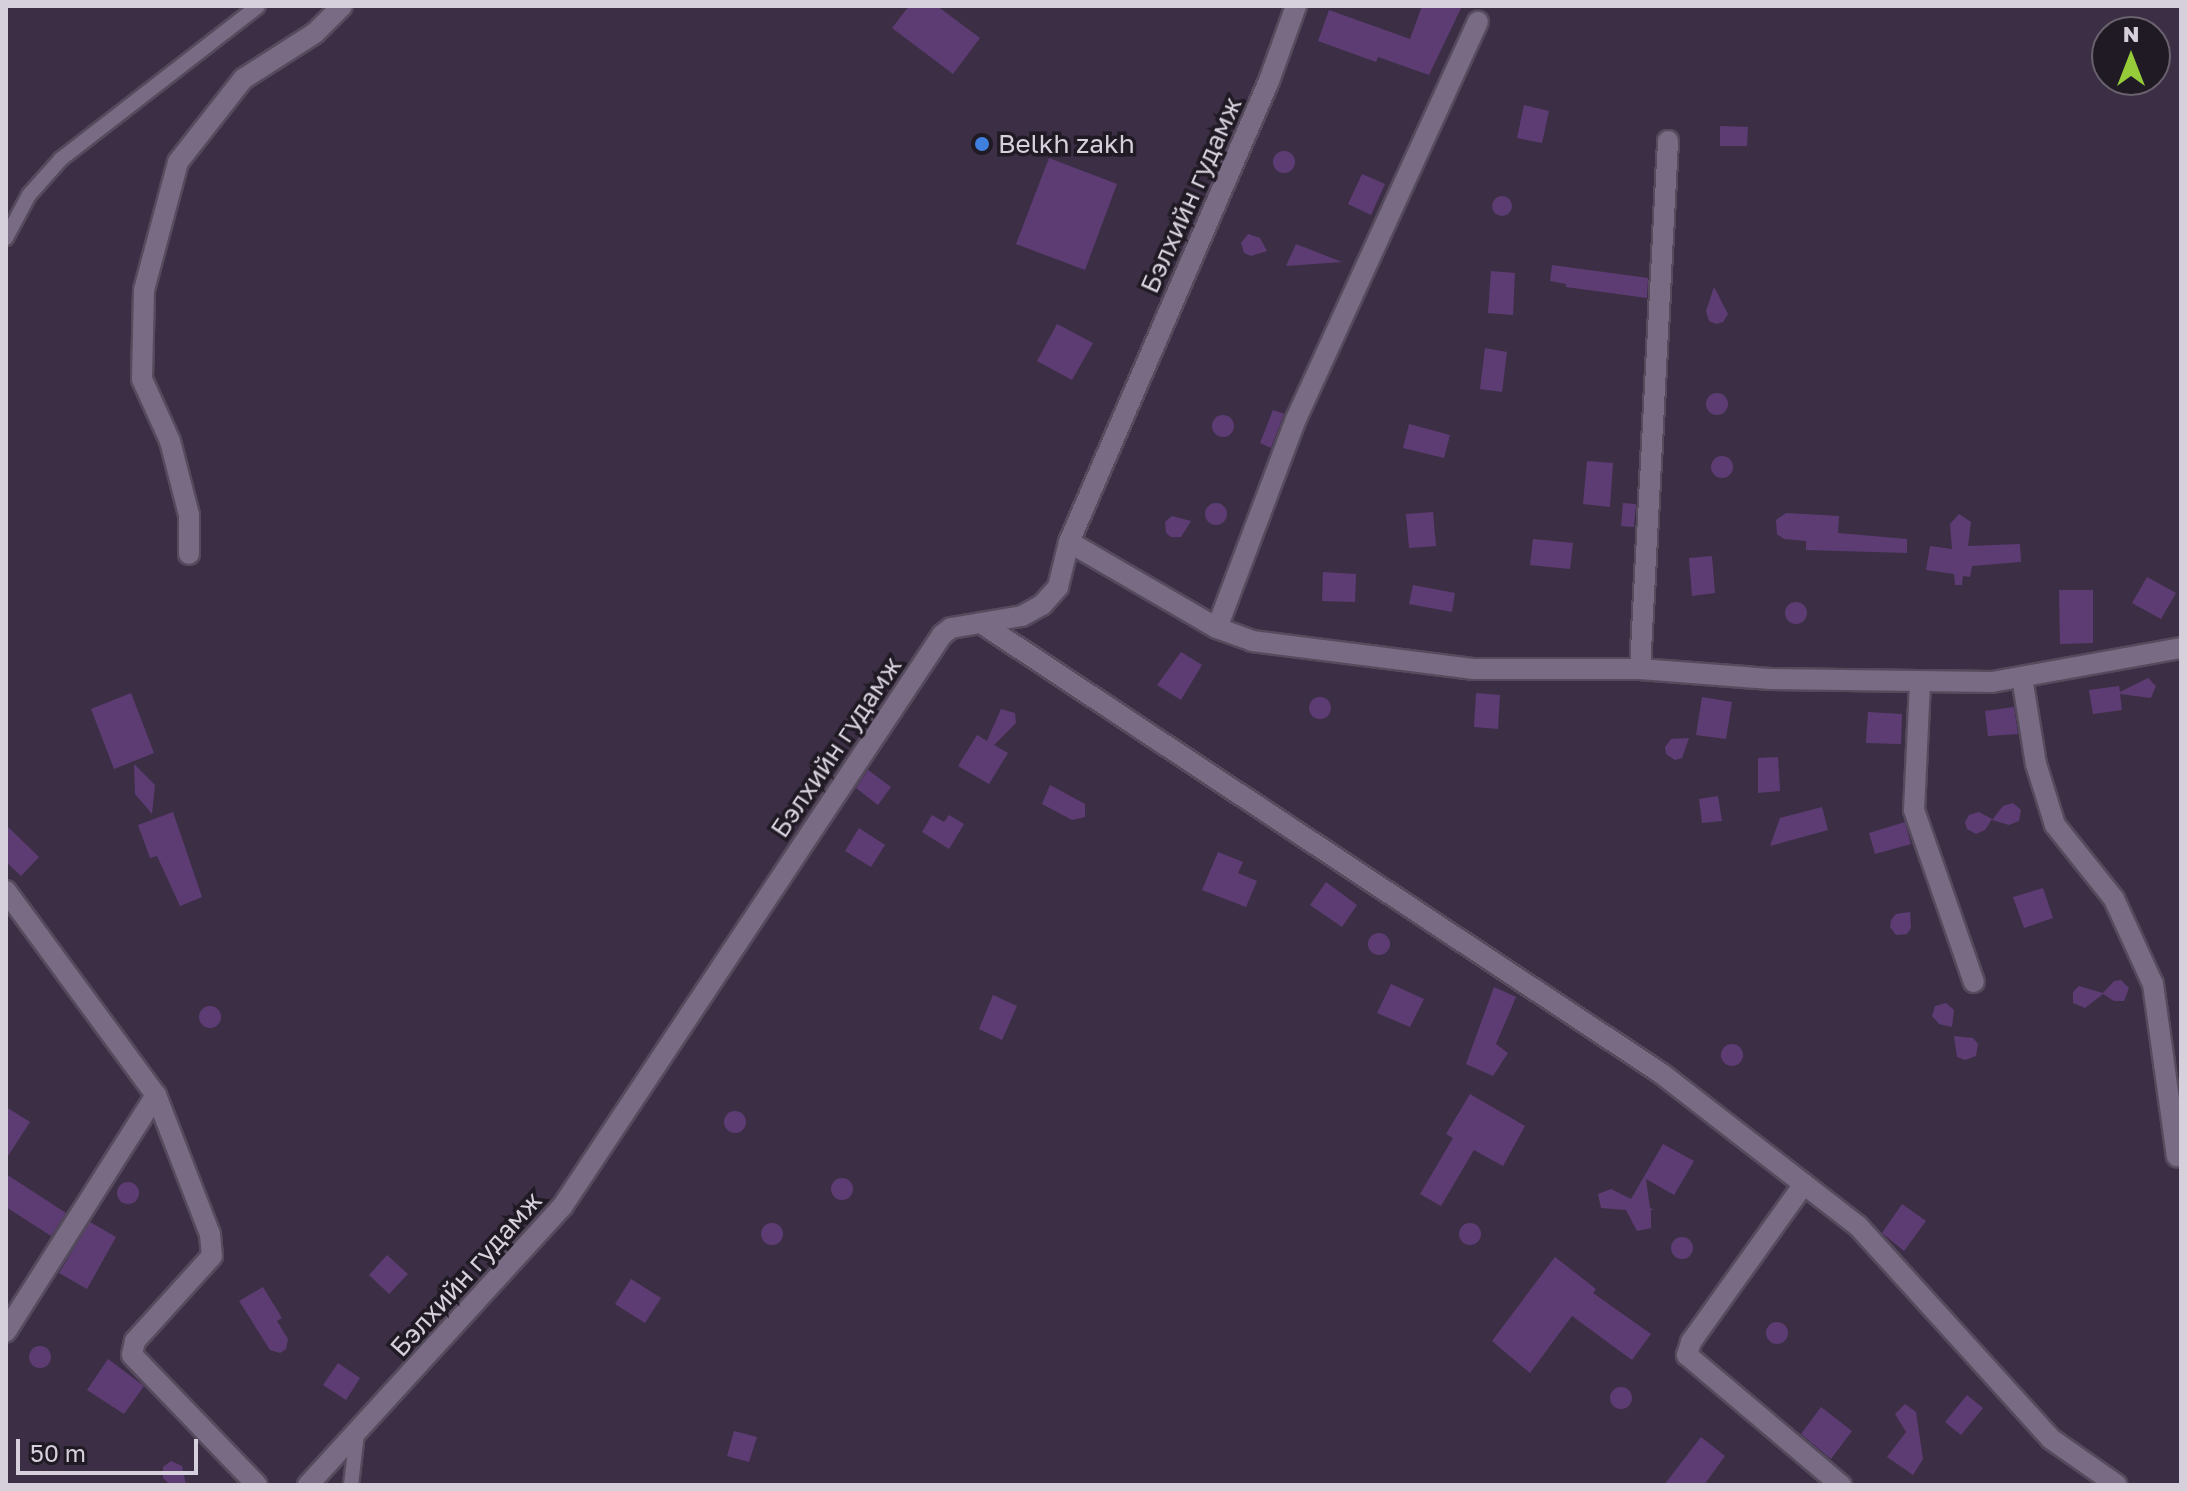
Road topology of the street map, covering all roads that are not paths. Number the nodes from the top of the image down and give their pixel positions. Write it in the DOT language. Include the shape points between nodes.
graph roads {
  1 [pos="258,6"];
  2 [pos="342,6"];
  3 [pos="1296,6"];
  4 [pos="1478,22"];
  5 [pos="1668,141"];
  6 [pos="6,238"];
  7 [pos="1069,542"];
  8 [pos="189,554"];
  9 [pos="981,623"];
  10 [pos="1217,628"];
  11 [pos="2181,648"];
  12 [pos="1640,669"];
  13 [pos="2022,677"];
  14 [pos="1920,683"];
  15 [pos="6,891"];
  16 [pos="1974,982"];
  17 [pos="156,1095"];
  18 [pos="2177,1156"];
  19 [pos="1804,1184"];
  20 [pos="6,1331"];
  21 [pos="357,1433"];
  22 [pos="257,1485"];
  23 [pos="308,1485"];
  24 [pos="351,1485"];
  25 [pos="1841,1485"];
  26 [pos="2117,1485"];
  1 -- 6 [label="lane" via="61,159 29,195"];
  2 -- 8 [label="street" via="315,33 243,79 178,162 144,290 142,379 170,441 186,500"];
  3 -- 7 [label="street, Бэлхийн гудамж" via="1269,81"];
  4 -- 10 [label="street" via="1296,419"];
  5 -- 12 [label="street"];
  7 -- 9 [label="street, Бэлхийн гудамж" via="1058,587 1042,605 1022,616"];
  7 -- 10 [label="street"];
  9 -- 19 [label="street" via="1662,1074"];
  9 -- 21 [label="street, Бэлхийн гудамж" via="951,628 942,635 562,1207"];
  10 -- 12 [label="street" via="1252,641 1474,669"];
  11 -- 13 [label="street"];
  12 -- 14 [label="street"];
  13 -- 14 [label="street"];
  13 -- 18 [label="street" via="2036,764 2055,825 2114,899 2153,984"];
  14 -- 16 [label="street" via="1914,810"];
  15 -- 17 [label="street"];
  17 -- 20 [label="street"];
  17 -- 22 [label="street" via="210,1234 212,1256 135,1341 132,1355"];
  19 -- 25 [label="street" via="1691,1342 1687,1355"];
  19 -- 26 [label="street" via="1858,1226 2051,1439"];
  21 -- 23 [label="street, Бэлхийн гудамж"];
  21 -- 24 [label="lane"];
}
